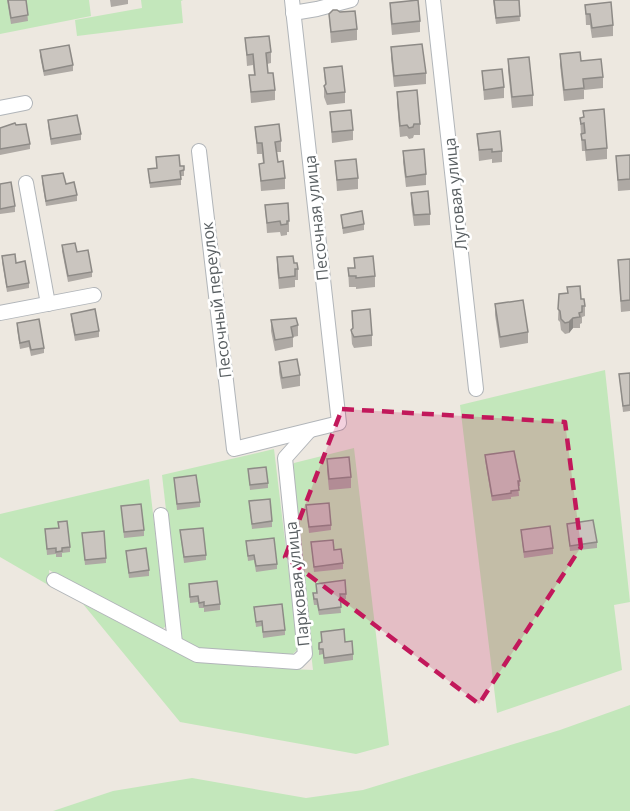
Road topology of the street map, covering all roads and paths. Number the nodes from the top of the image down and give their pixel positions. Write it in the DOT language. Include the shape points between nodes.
graph roads {
  1 [pos="351,0"];
  2 [pos="434,0"];
  3 [pos="293,6"];
  4 [pos="25,103"];
  5 [pos="0,108"];
  6 [pos="199,151"];
  7 [pos="26,183"];
  8 [pos="94,295"];
  9 [pos="48,304"];
  10 [pos="0,313"];
  11 [pos="476,389"];
  12 [pos="309,430"];
  13 [pos="161,515"];
  14 [pos="54,580"];
  15 [pos="175,643"];
  1 -- 3 [label="street" via="317,9"];
  2 -- 11 [label="street, Луговая улица"];
  3 -- 12 [label="street, Песочная улица" via="339,423"];
  4 -- 5 [label="street"];
  6 -- 12 [label="street, Песочный переулок" via="234,449"];
  7 -- 9 [label="street"];
  8 -- 9 [label="street"];
  9 -- 10 [label="street"];
  12 -- 15 [label="street, Парковая улица" via="285,458 305,654 297,662 197,655"];
  13 -- 15 [label="street"];
  14 -- 15 [label="street, Парковая улица"];
}
